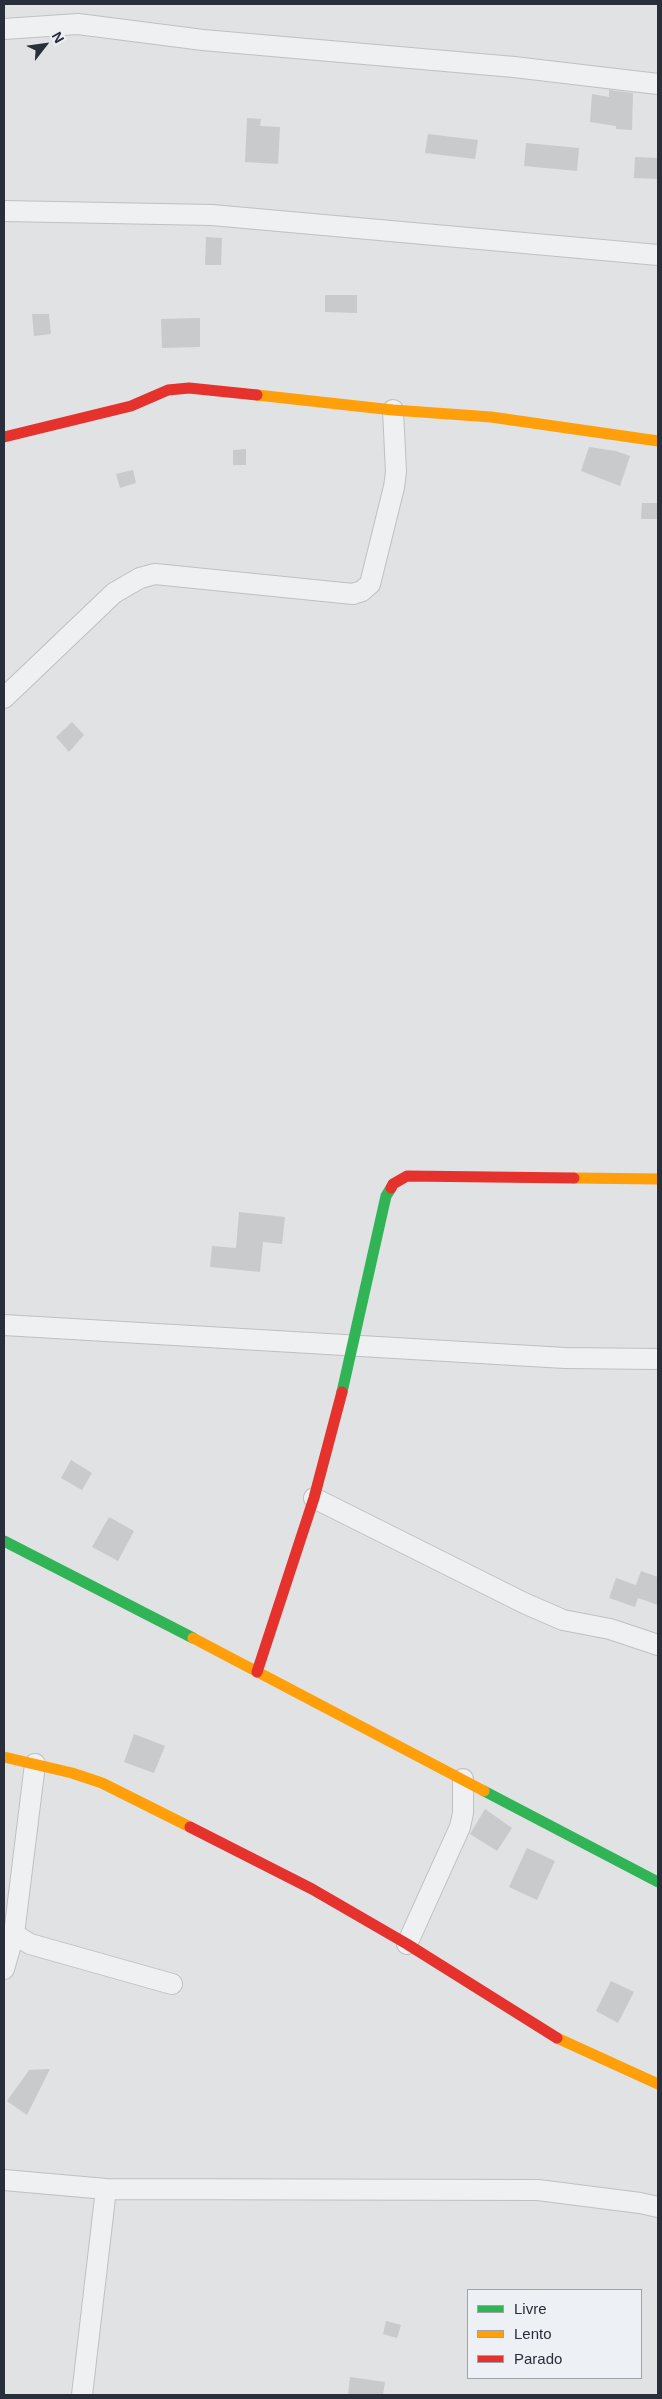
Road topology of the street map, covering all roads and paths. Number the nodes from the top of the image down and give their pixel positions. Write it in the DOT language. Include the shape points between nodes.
graph roads {
  1 [pos="4,29"];
  2 [pos="658,84"];
  3 [pos="4,212"];
  4 [pos="658,255"];
  5 [pos="393,410"];
  6 [pos="4,436"];
  7 [pos="658,441"];
  8 [pos="4,698"];
  9 [pos="658,1178"];
  10 [pos="4,1325"];
  11 [pos="354,1345"];
  12 [pos="658,1359"];
  13 [pos="314,1498"];
  14 [pos="4,1541"];
  15 [pos="658,1644"];
  16 [pos="257,1672"];
  17 [pos="4,1757"];
  18 [pos="35,1764"];
  19 [pos="463,1779"];
  20 [pos="658,1882"];
  21 [pos="14,1934"];
  22 [pos="407,1944"];
  23 [pos="4,1969"];
  24 [pos="172,1984"];
  25 [pos="658,2084"];
  26 [pos="4,2180"];
  27 [pos="106,2189"];
  28 [pos="658,2207"];
  29 [pos="82,2395"];
  1 -- 2 [label="street" via="78,24 203,40 514,67"];
  3 -- 4 [label="street" via="212,215"];
  5 -- 6 [label="street" via="189,388 168,390 131,406"];
  5 -- 7 [label="street" via="491,417"];
  5 -- 8 [label="street" via="394,487 370,584 362,591 353,594 155,574 140,578 114,593"];
  9 -- 11 [label="street" via="408,1176 393,1184 386,1196"];
  10 -- 11 [label="street"];
  11 -- 12 [label="street" via="565,1358"];
  11 -- 13 [label="street"];
  13 -- 15 [label="street" via="524,1603 555,1616"];
  13 -- 16 [label="street"];
  14 -- 16 [label="street"];
  16 -- 19 [label="street"];
  17 -- 18 [label="street"];
  18 -- 21 [label="street"];
  18 -- 22 [label="street" via="102,1784 312,1889"];
  19 -- 20 [label="street"];
  19 -- 22 [label="street" via="460,1827"];
  21 -- 23 [label="street"];
  21 -- 24 [label="street" via="30,1944"];
  22 -- 25 [label="street" via="561,2041"];
  26 -- 27 [label="street"];
  27 -- 28 [label="street" via="538,2190"];
  27 -- 29 [label="street"];
}
